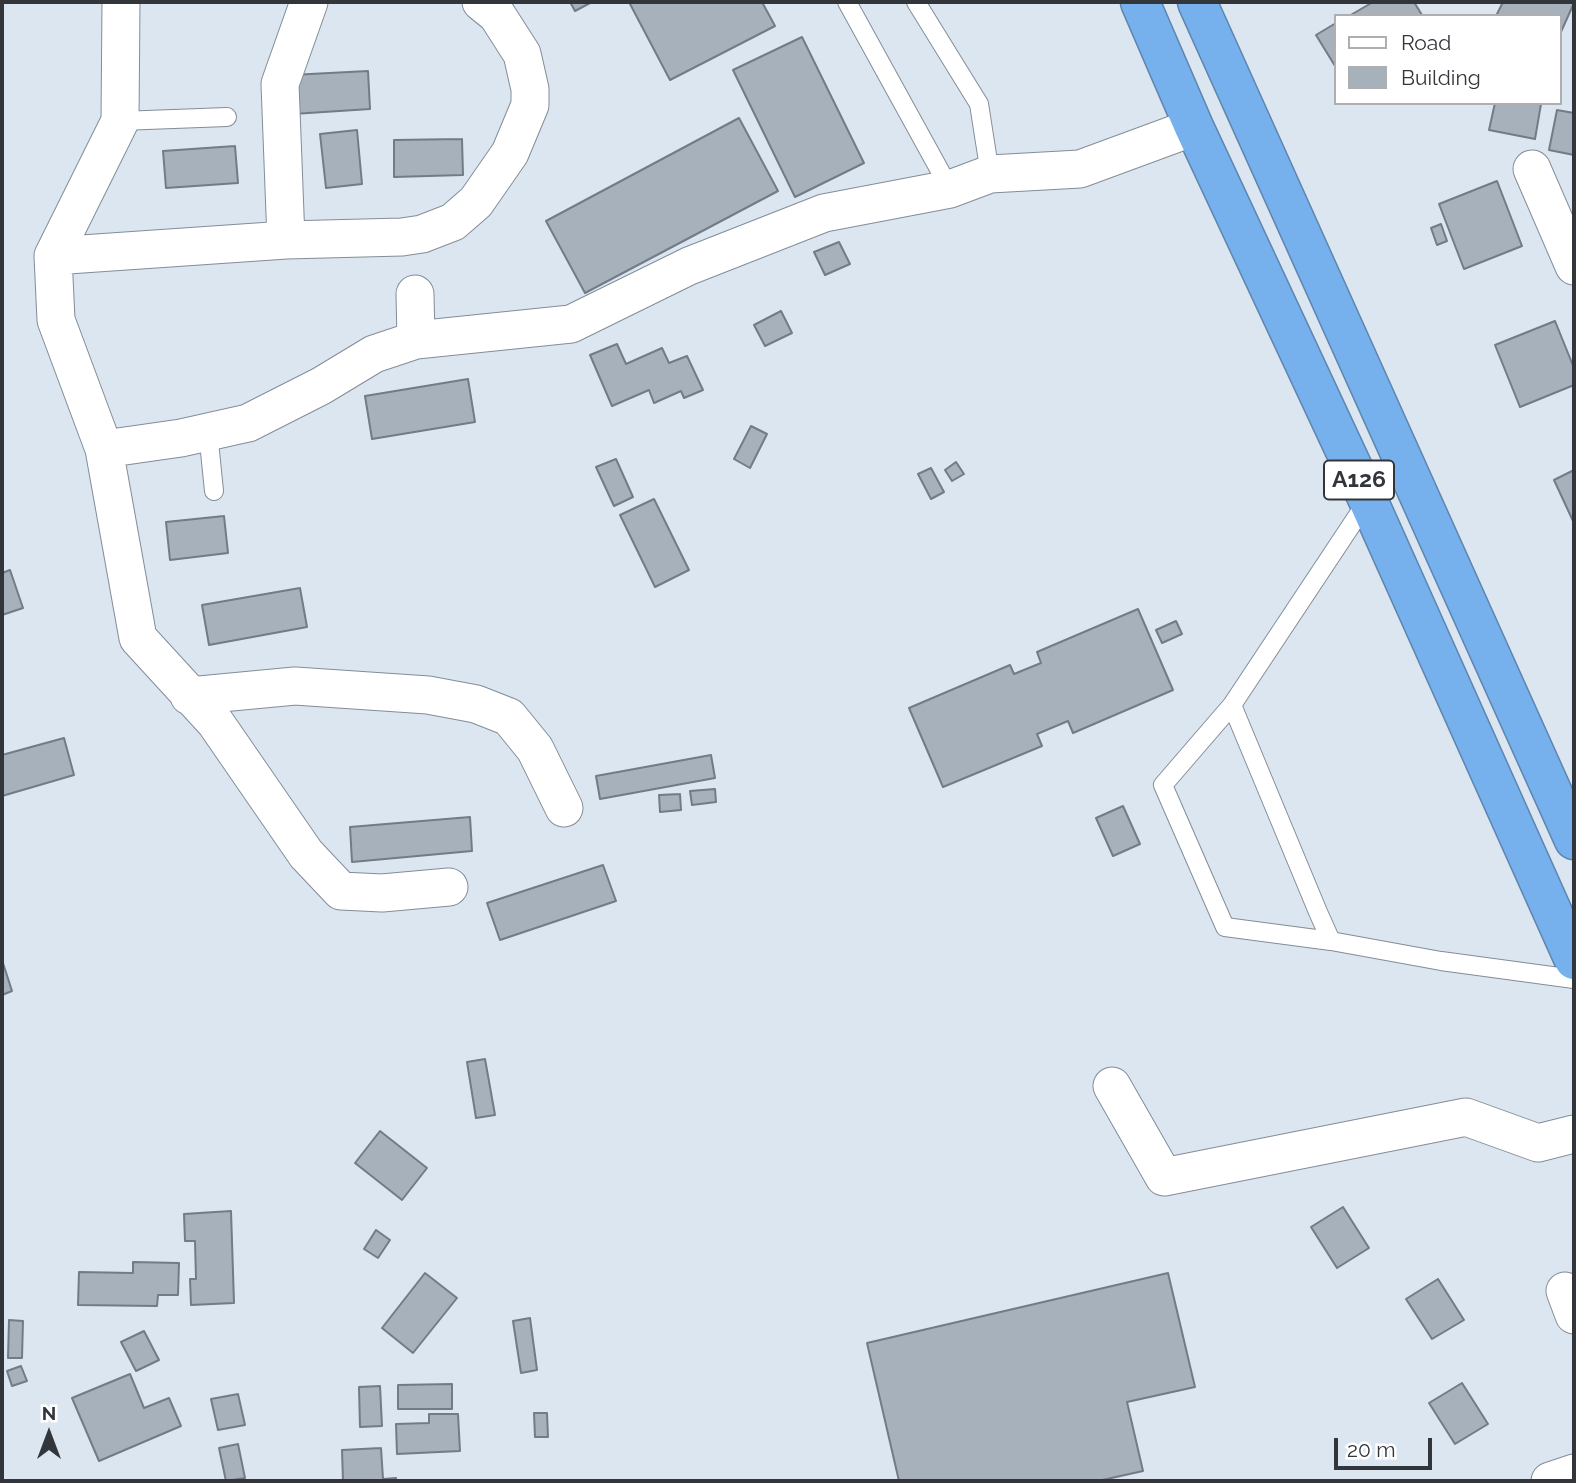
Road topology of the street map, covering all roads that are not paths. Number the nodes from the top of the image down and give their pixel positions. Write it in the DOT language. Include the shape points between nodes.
graph roads {
  1 [pos="121,2"];
  2 [pos="309,2"];
  3 [pos="481,2"];
  4 [pos="846,2"];
  5 [pos="916,2"];
  6 [pos="1140,2"];
  7 [pos="1197,2"];
  8 [pos="227,117"];
  9 [pos="120,121"];
  10 [pos="1194,127"];
  11 [pos="1532,169"];
  12 [pos="990,174"];
  13 [pos="950,189"];
  14 [pos="286,240"];
  15 [pos="53,256"];
  16 [pos="1574,266"];
  17 [pos="415,294"];
  18 [pos="416,340"];
  19 [pos="208,432"];
  20 [pos="104,449"];
  21 [pos="214,491"];
  22 [pos="1368,500"];
  23 [pos="189,696"];
  24 [pos="1233,705"];
  25 [pos="565,808"];
  26 [pos="1574,840"];
  27 [pos="449,887"];
  28 [pos="1331,941"];
  29 [pos="1574,960"];
  30 [pos="1574,979"];
  31 [pos="1112,1086"];
  32 [pos="1574,1134"];
  33 [pos="1574,1473"];
  34 [pos="1550,1481"];
  1 -- 9 [label="street"];
  2 -- 14 [label="street" via="280,84"];
  3 -- 14 [label="street" via="511,34 522,54 530,89 528,113 519,136 476,202 453,222 422,234"];
  4 -- 13 [label="lane"];
  5 -- 12 [label="lane" via="979,104"];
  6 -- 10 [label="highway, A126"];
  7 -- 26 [label="highway, A126"];
  8 -- 9 [label="lane"];
  9 -- 15 [label="street"];
  10 -- 12 [label="street" via="1080,169"];
  10 -- 22 [label="highway, A126"];
  11 -- 16 [label="street"];
  12 -- 13 [label="street"];
  13 -- 18 [label="street" via="824,213 689,266 571,324"];
  14 -- 15 [label="street"];
  15 -- 20 [label="street" via="56,320"];
  17 -- 18 [label="street"];
  18 -- 19 [label="street" via="374,354 247,423"];
  19 -- 20 [label="street"];
  19 -- 21 [label="lane"];
  20 -- 23 [label="street" via="138,638"];
  22 -- 24 [label="lane"];
  22 -- 29 [label="highway, A126"];
  23 -- 25 [label="street" via="295,686 428,695 476,704 509,717 535,749"];
  23 -- 27 [label="street" via="215,722 306,854 341,891"];
  24 -- 28 [label="lane"];
  24 -- 28 [label="lane" via="1163,785 1225,927"];
  28 -- 30 [label="lane"];
  31 -- 32 [label="street" via="1164,1177 1466,1116 1538,1143"];
  33 -- 34 [label="street"];
}
